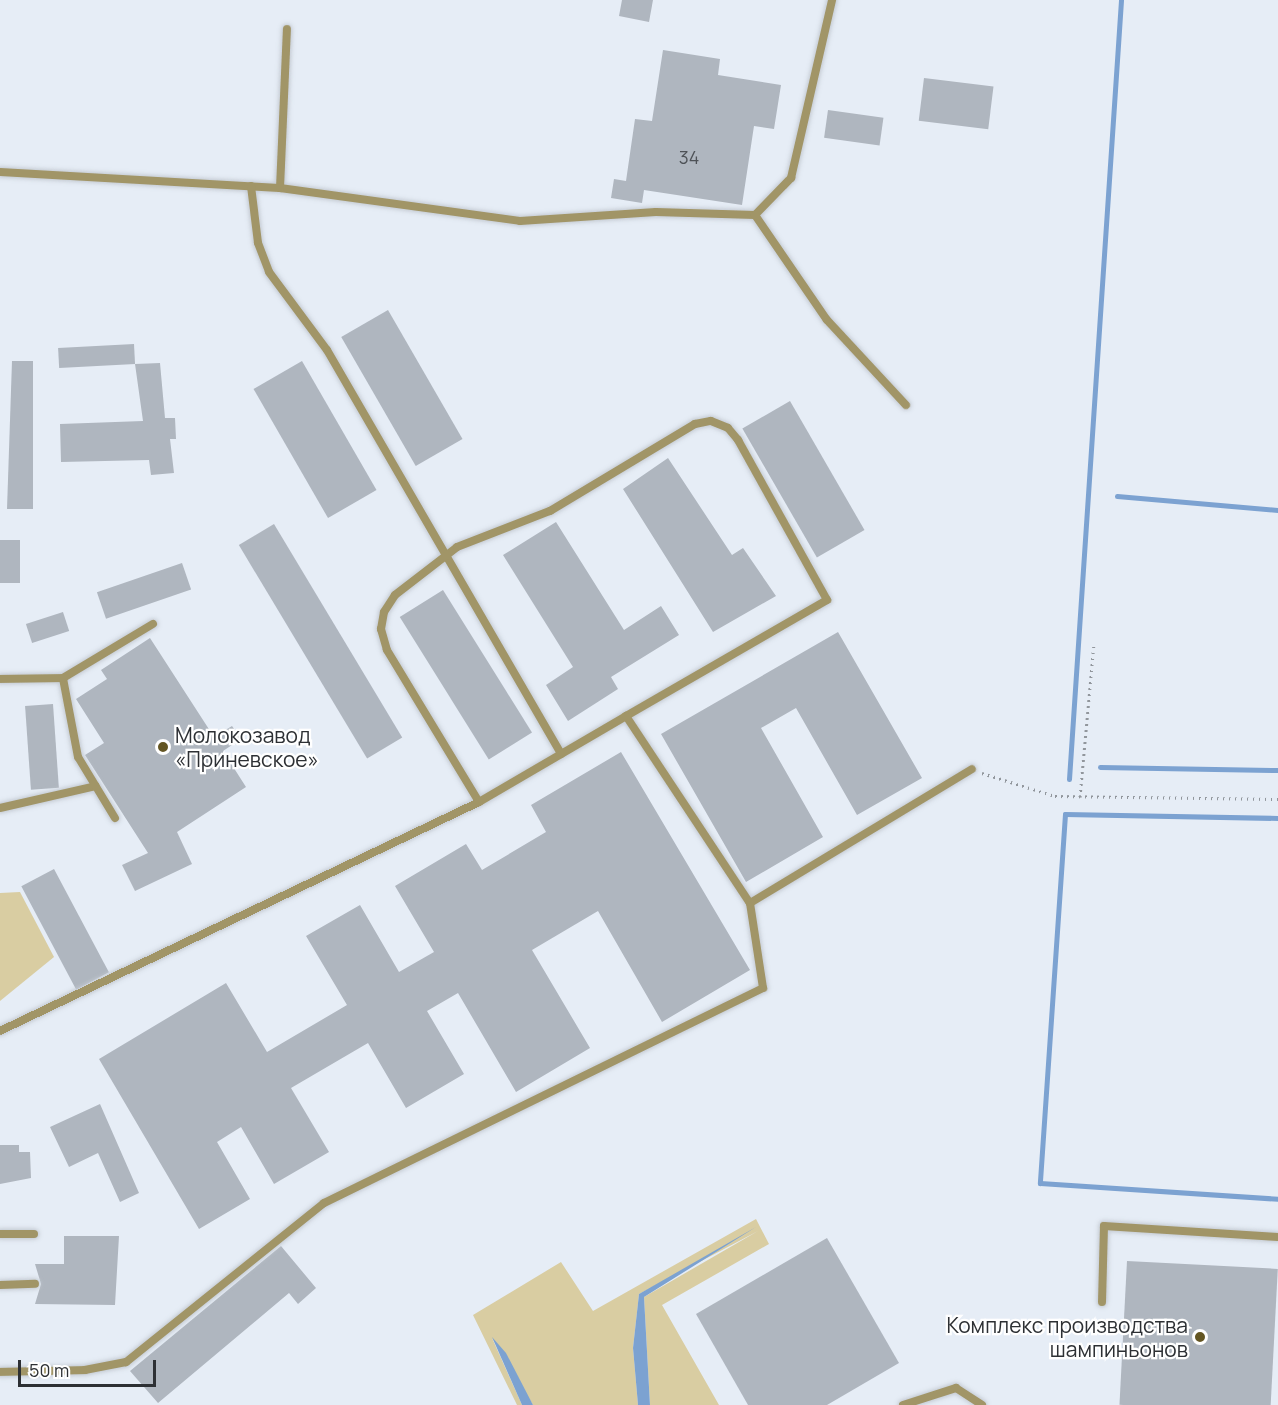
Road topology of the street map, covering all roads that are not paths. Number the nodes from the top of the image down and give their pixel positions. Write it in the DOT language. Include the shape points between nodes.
graph roads {
  1 [pos="832,0"];
  2 [pos="287,28"];
  3 [pos="0,172"];
  4 [pos="251,186"];
  5 [pos="280,188"];
  6 [pos="755,215"];
  7 [pos="906,405"];
  8 [pos="443,558"];
  9 [pos="153,624"];
  10 [pos="63,678"];
  11 [pos="0,679"];
  12 [pos="626,716"];
  13 [pos="561,754"];
  14 [pos="972,769"];
  15 [pos="96,786"];
  16 [pos="479,802"];
  17 [pos="0,808"];
  18 [pos="115,818"];
  19 [pos="750,903"];
  20 [pos="0,1031"];
  21 [pos="0,1234"];
  22 [pos="34,1234"];
  23 [pos="1278,1237"];
  24 [pos="35,1284"];
  25 [pos="0,1285"];
  26 [pos="1102,1302"];
  27 [pos="0,1372"];
  28 [pos="903,1405"];
  29 [pos="982,1405"];
  1 -- 6 [label="lane" via="792,178"];
  2 -- 5 [label="lane"];
  3 -- 4 [label="lane"];
  4 -- 5 [label="lane"];
  4 -- 8 [label="lane" via="258,243 269,272 327,350"];
  5 -- 6 [label="lane" via="520,221 656,212"];
  6 -- 7 [label="lane" via="827,320"];
  8 -- 12 [label="lane" via="473,539 550,511 695,424 711,421 728,428 827,600"];
  8 -- 13 [label="lane"];
  8 -- 16 [label="lane" via="395,595 381,629 387,650"];
  9 -- 10 [label="lane"];
  10 -- 11 [label="lane"];
  10 -- 15 [label="lane" via="78,757"];
  12 -- 13 [label="lane"];
  12 -- 19 [label="lane"];
  13 -- 16 [label="lane"];
  14 -- 19 [label="lane"];
  15 -- 17 [label="lane"];
  15 -- 18 [label="lane"];
  16 -- 20 [label="lane"];
  19 -- 27 [label="lane" via="764,988 324,1203 126,1362 86,1370"];
  21 -- 22 [label="lane"];
  23 -- 26 [label="lane" via="1104,1226"];
  24 -- 25 [label="lane"];
  28 -- 29 [label="lane" via="956,1388"];
}
